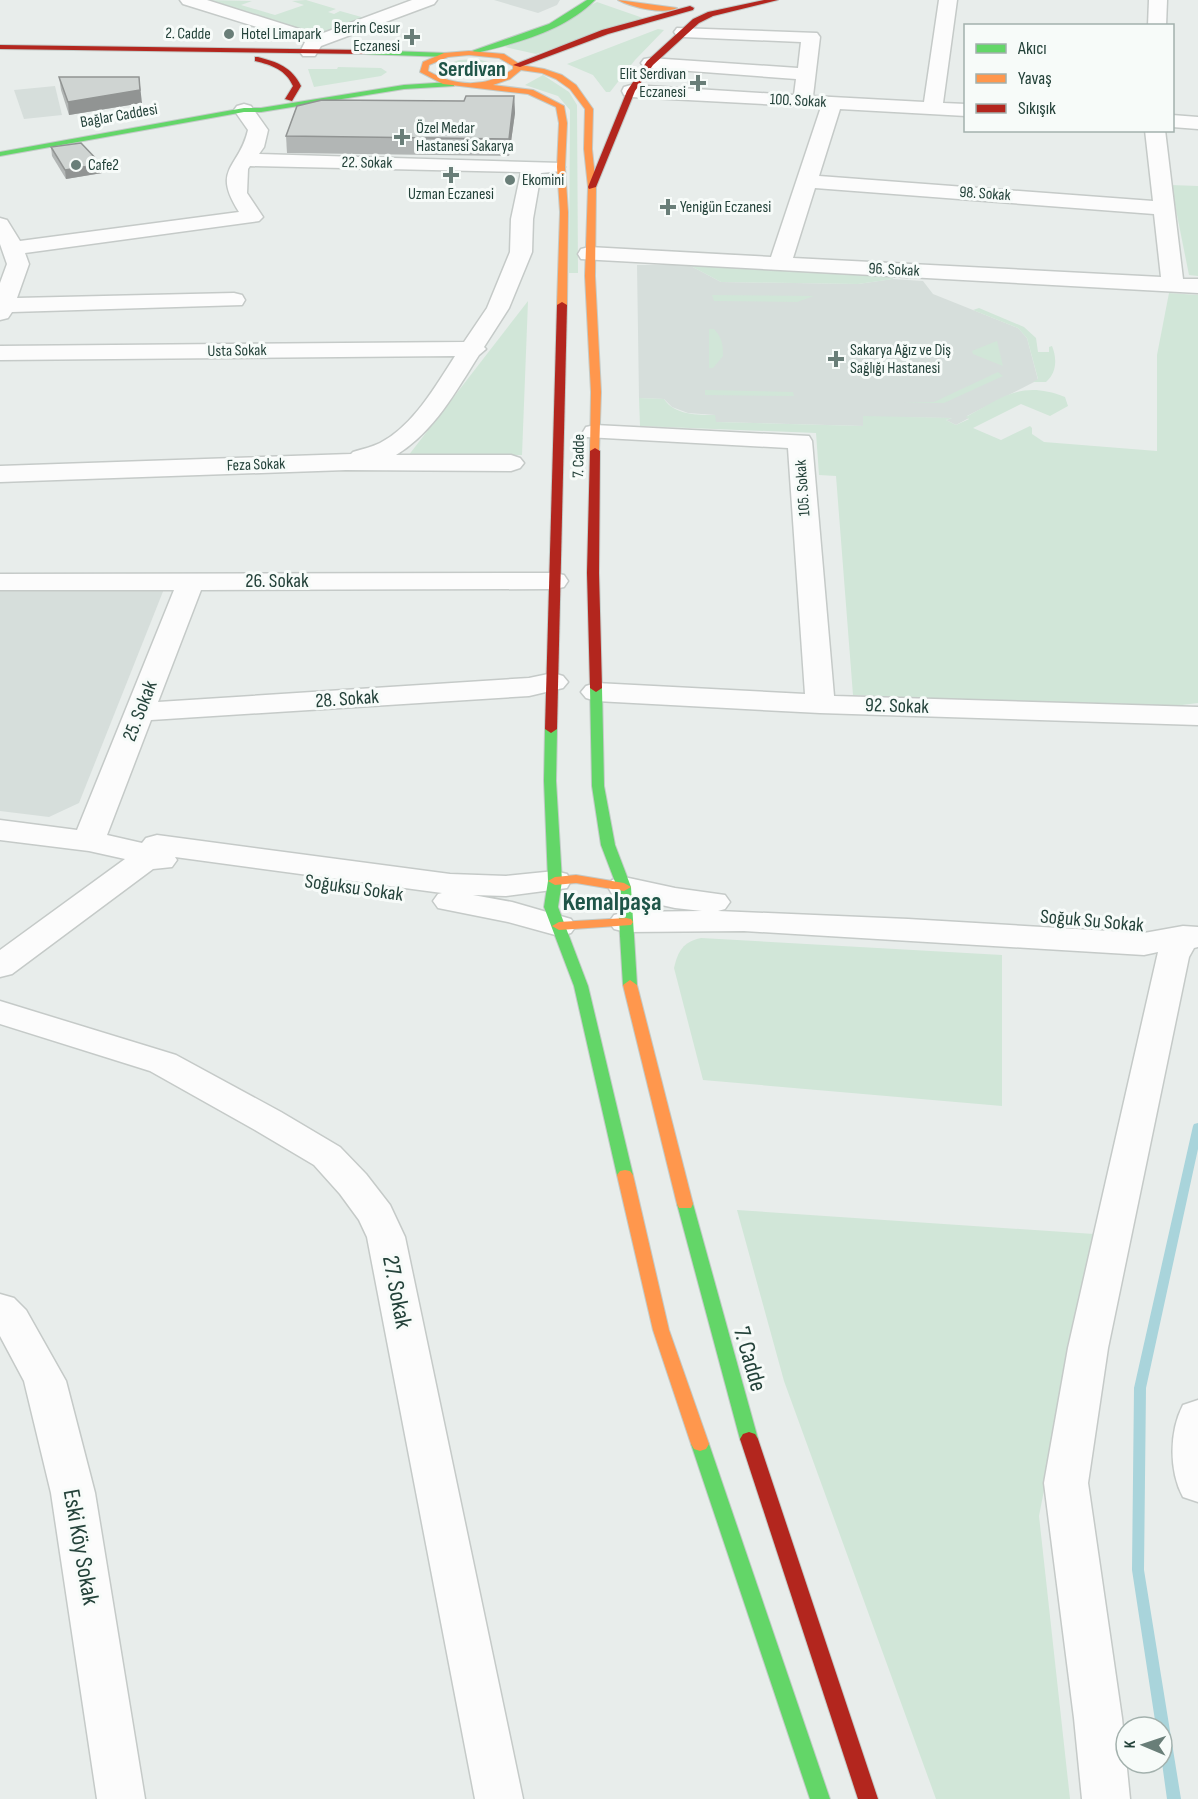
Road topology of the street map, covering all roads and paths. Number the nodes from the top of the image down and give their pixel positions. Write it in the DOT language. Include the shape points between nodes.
graph roads {
  1 [pos="189,0"];
  2 [pos="428,0"];
  3 [pos="591,0"];
  4 [pos="622,0"];
  5 [pos="774,0"];
  6 [pos="948,0"];
  7 [pos="1158,0"];
  8 [pos="733,1"];
  9 [pos="690,8"];
  10 [pos="1157,24"];
  11 [pos="683,32"];
  12 [pos="314,46"];
  13 [pos="0,47"];
  14 [pos="469,53"];
  15 [pos="0,55"];
  16 [pos="447,55"];
  17 [pos="258,59"];
  18 [pos="650,63"];
  19 [pos="517,66"];
  20 [pos="424,70"];
  21 [pos="808,75"];
  22 [pos="452,84"];
  23 [pos="475,85"];
  24 [pos="631,91"];
  25 [pos="289,99"];
  26 [pos="803,101"];
  27 [pos="832,103"];
  28 [pos="933,108"];
  29 [pos="244,110"];
  30 [pos="964,110"];
  31 [pos="1174,122"];
  32 [pos="1198,123"];
  33 [pos="1155,132"];
  34 [pos="0,154"];
  35 [pos="244,160"];
  36 [pos="532,167"];
  37 [pos="561,167"];
  38 [pos="807,181"];
  39 [pos="591,187"];
  40 [pos="1163,208"];
  41 [pos="0,224"];
  42 [pos="589,254"];
  43 [pos="10,256"];
  44 [pos="780,264"];
  45 [pos="1173,285"];
  46 [pos="1198,286"];
  47 [pos="234,300"];
  48 [pos="2,309"];
  49 [pos="474,349"];
  50 [pos="0,353"];
  51 [pos="596,432"];
  52 [pos="346,462"];
  53 [pos="511,463"];
  54 [pos="0,474"];
  55 [pos="191,581"];
  56 [pos="554,581"];
  57 [pos="0,582"];
  58 [pos="553,682"];
  59 [pos="596,692"];
  60 [pos="820,704"];
  61 [pos="140,712"];
  62 [pos="1198,716"];
  63 [pos="0,830"];
  64 [pos="89,841"];
  65 [pos="151,855"];
  66 [pos="555,881"];
  67 [pos="624,887"];
  68 [pos="626,922"];
  69 [pos="559,926"];
  70 [pos="1190,937"];
  71 [pos="0,966"];
  72 [pos="0,1012"];
  73 [pos="0,1309"];
  74 [pos="1198,1417"];
  75 [pos="1198,1485"];
  76 [pos="121,1799"];
  77 [pos="499,1799"];
  78 [pos="820,1799"];
  79 [pos="868,1799"];
  80 [pos="1106,1799"];
  1 -- 12 [label="street"];
  2 -- 12 [label="street"];
  3 -- 14 [label="main road" via="558,24"];
  4 -- 9 [label="main road" via="651,7"];
  5 -- 11 [label="main road" via="711,14"];
  6 -- 28 [label="street"];
  7 -- 10 [label="street"];
  8 -- 9 [label="main road"];
  9 -- 19 [label="main road" via="605,32"];
  11 -- 18 [label="main road"];
  11 -- 21 [label="street" via="811,38"];
  12 -- 13 [label="main road, 2. Cadde"];
  12 -- 16 [label="main road, 2. Cadde"];
  14 -- 16 [label="main road, 2. Cadde"];
  14 -- 19 [label="main road, 7. Cadde" via="500,56"];
  15 -- 17 [label="main road, 2. Cadde"];
  16 -- 20 [label="main road, Bağlar Caddesi" via="431,61"];
  17 -- 20 [label="main road, 2. Cadde" via="361,59"];
  17 -- 25 [label="main road" via="291,72 297,86"];
  18 -- 21 [label="street"];
  18 -- 24 [label="main road"];
  19 -- 23 [label="main road" via="508,78"];
  19 -- 39 [label="main road, 7. Cadde" via="559,77 573,87 589,109"];
  20 -- 22 [label="main road, 2. Cadde" via="431,78"];
  20 -- 25 [label="main road, Bağlar Caddesi"];
  21 -- 26 [label="street"];
  22 -- 23 [label="main road"];
  22 -- 29 [label="main road, Bağlar Caddesi"];
  23 -- 37 [label="main road, 7. Cadde" via="528,90 545,95 560,106"];
  24 -- 26 [label="street, 100. Sokak"];
  24 -- 39 [label="main road"];
  25 -- 29 [label="main road, Bağlar Caddesi" via="251,105"];
  26 -- 27 [label="street, 100. Sokak"];
  27 -- 28 [label="street, 100. Sokak"];
  27 -- 38 [label="street"];
  28 -- 30 [label="street, 100. Sokak"];
  29 -- 34 [label="main road, Bağlar Caddesi"];
  29 -- 35 [label="street" via="258,130 254,147"];
  31 -- 32 [label="street"];
  33 -- 40 [label="street"];
  35 -- 36 [label="street, 22. Sokak"];
  35 -- 43 [label="street" via="238,169 237,193 252,217"];
  36 -- 37 [label="street, 22. Sokak"];
  36 -- 49 [label="street" via="522,219 521,252 498,308"];
  37 -- 56 [label="main road, 7. Cadde" via="564,212"];
  38 -- 40 [label="street, 98. Sokak"];
  38 -- 44 [label="street"];
  39 -- 42 [label="main road, 7. Cadde"];
  40 -- 45 [label="street"];
  41 -- 43 [label="street"];
  42 -- 44 [label="street, 96. Sokak"];
  42 -- 51 [label="main road, 7. Cadde"];
  43 -- 48 [label="street"];
  44 -- 45 [label="street, 96. Sokak"];
  45 -- 46 [label="street, 96. Sokak"];
  47 -- 48 [label="street"];
  49 -- 50 [label="street, Usta Sokak"];
  49 -- 52 [label="street" via="409,434 388,449"];
  51 -- 59 [label="main road, 7. Cadde"];
  51 -- 60 [label="street, 105. Sokak" via="800,441"];
  52 -- 53 [label="street, Feza Sokak"];
  52 -- 54 [label="street, Feza Sokak"];
  55 -- 56 [label="street, 26. Sokak"];
  55 -- 57 [label="street, 26. Sokak"];
  55 -- 61 [label="street, 25. Sokak"];
  56 -- 58 [label="main road, 7. Cadde"];
  58 -- 61 [label="street, 28. Sokak" via="529,687"];
  58 -- 66 [label="main road, 7. Cadde" via="550,781"];
  59 -- 60 [label="street, 92. Sokak"];
  59 -- 67 [label="main road, 7. Cadde" via="598,786 608,845"];
  60 -- 62 [label="street, 92. Sokak"];
  61 -- 64 [label="street, 25. Sokak"];
  63 -- 64 [label="street, Soğuksu Sokak"];
  64 -- 65 [label="street, Soğuksu Sokak"];
  65 -- 66 [label="street, Soğuksu Sokak" via="157,845 450,884 506,886"];
  65 -- 69 [label="street, Soğuksu Sokak" via="152,859 460,902"];
  65 -- 71 [label="street"];
  66 -- 67 [label="main road" via="576,879"];
  66 -- 69 [label="main road, 7. Cadde" via="551,907"];
  67 -- 68 [label="main road, 7. Cadde"];
  67 -- 70 [label="street, Soğuk Su Sokak" via="715,903 1139,922"];
  68 -- 69 [label="main road"];
  68 -- 70 [label="street, Soğuk Su Sokak" via="744,921 1143,944"];
  68 -- 79 [label="main road, 7. Cadde" via="629,983 704,1280 748,1435"];
  69 -- 78 [label="main road" via="581,986 661,1330"];
  70 -- 80 [label="street" via="1172,957 1088,1348 1066,1483"];
  72 -- 77 [label="street, 27. Sokak" via="163,1063 327,1156 376,1215 386,1237"];
  73 -- 76 [label="street, Eski Köy Sokak" via="12,1321 45,1381 62,1448 73,1493"];
  74 -- 75 [label="street" via="1194,1455"];
}
